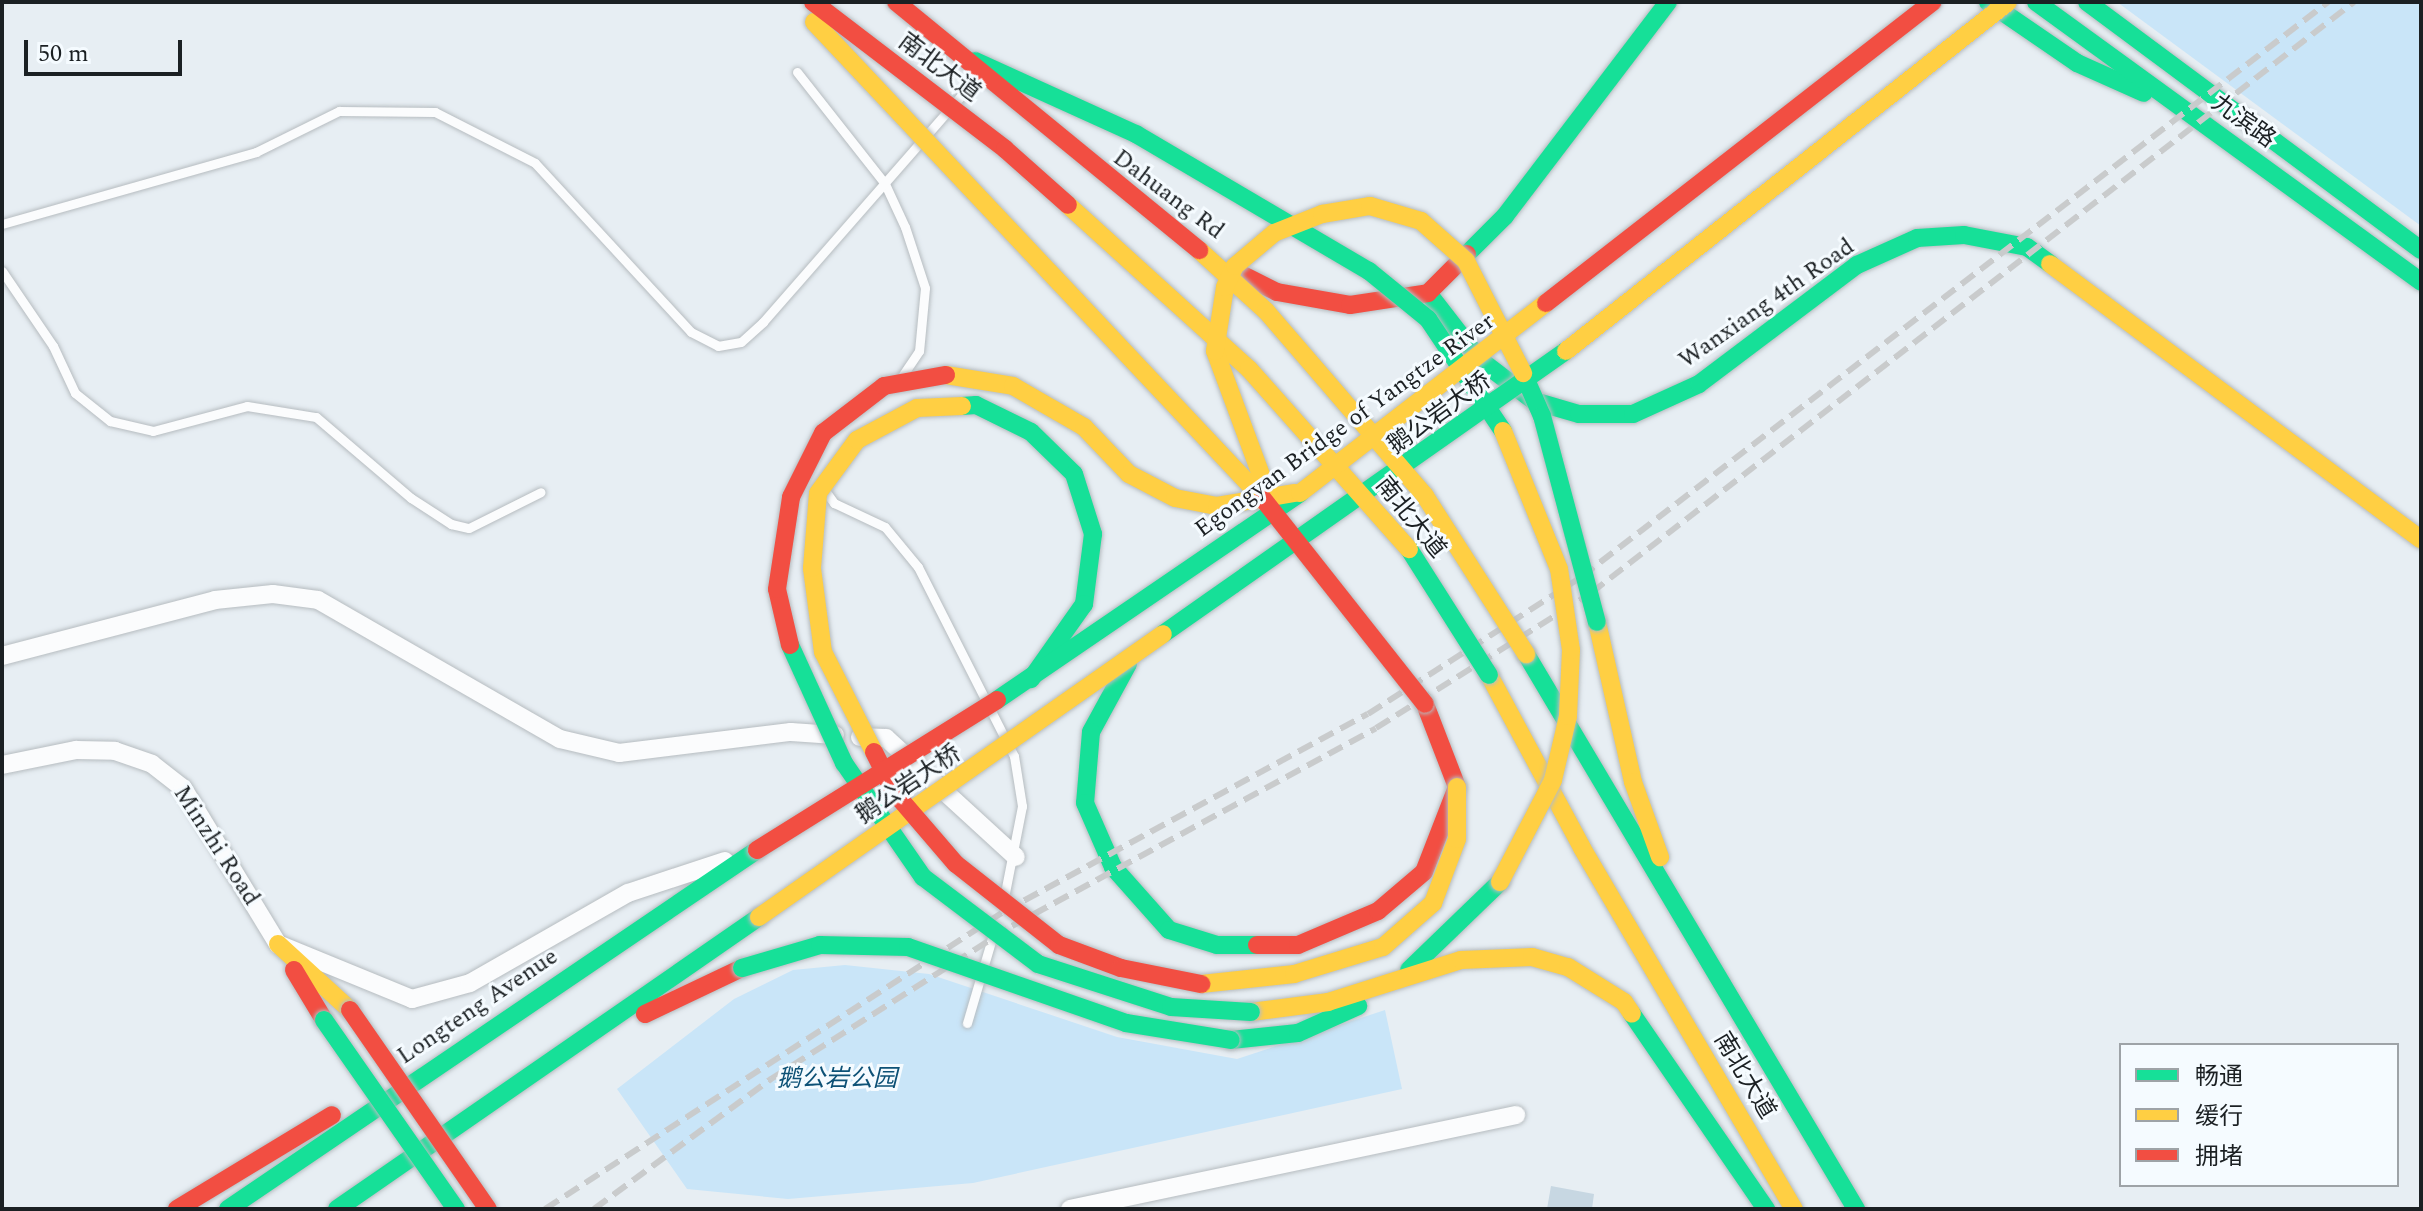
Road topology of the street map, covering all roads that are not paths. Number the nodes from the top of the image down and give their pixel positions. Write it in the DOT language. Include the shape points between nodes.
graph roads {
  1 [pos="795,2"];
  2 [pos="813,2"];
  3 [pos="886,2"];
  4 [pos="896,2"];
  5 [pos="1668,2"];
  6 [pos="1933,2"];
  7 [pos="1988,2"];
  8 [pos="2008,2"];
  9 [pos="2036,2"];
  10 [pos="2087,2"];
  11 [pos="977,68"];
  12 [pos="797,72"];
  13 [pos="2220,100"];
  14 [pos="2196,118"];
  15 [pos="885,184"];
  16 [pos="2,224"];
  17 [pos="2421,250"];
  18 [pos="2,271"];
  19 [pos="2421,282"];
  20 [pos="1428,293"];
  21 [pos="541,492"];
  22 [pos="1302,492"];
  23 [pos="1277,514"];
  24 [pos="2421,540"];
  25 [pos="2,656"];
  26 [pos="1128,664"];
  27 [pos="1031,679"];
  28 [pos="2,765"];
  29 [pos="1457,787"];
  30 [pos="757,850"];
  31 [pos="1016,857"];
  32 [pos="278,944"];
  33 [pos="1696,949"];
  34 [pos="1395,982"];
  35 [pos="508,1014"];
  36 [pos="967,1023"];
  37 [pos="555,1056"];
  38 [pos="1516,1115"];
  39 [pos="340,1207"];
  40 [pos="177,1209"];
  41 [pos="228,1209"];
  42 [pos="456,1209"];
  43 [pos="488,1209"];
  44 [pos="1070,1209"];
  45 [pos="1766,1209"];
  46 [pos="1794,1209"];
  47 [pos="1856,1209"];
  1 -- 23 [label="main road, bridge"];
  2 -- 46 [label="main road, 南北大道, bridge" via="1005,149 1249,369 1410,550 1489,675 1582,848"];
  3 -- 11 [label="main road, Dahuang Rd"];
  4 -- 11 [label="main road, 南北大道, bridge"];
  5 -- 20 [label="main road" via="1505,216"];
  6 -- 22 [label="main road, Egongyan Bridge of Yangtze River, bridge"];
  7 -- 14 [label="main road" via="2077,63"];
  8 -- 26 [label="main road, 鹅公岩大桥, bridge" via="1559,357"];
  9 -- 14 [label="main road, 九滨路"];
  10 -- 13 [label="main road, 九滨路"];
  11 -- 15 [label="lane"];
  11 -- 20 [label="main road, Dahuang Rd" via="1199,252 1277,292 1350,305"];
  11 -- 33 [label="main road, 南北大道, bridge" via="1266,311 1425,496 1526,654"];
  11 -- 34 [label="main road, bridge" via="1136,134 1369,271 1428,319 1512,446 1559,569 1571,650 1568,716 1553,780 1500,882"];
  12 -- 15 [label="lane"];
  13 -- 14 [label="main road" via="2225,115"];
  13 -- 17 [label="main road, 九滨路"];
  14 -- 19 [label="main road, 九滨路"];
  15 -- 16 [label="lane" via="763,322 741,342 718,346 691,332 535,163 435,112 339,111 256,152"];
  15 -- 31 [label="lane" via="925,288 919,351 886,402 829,440 815,476 834,503 885,527 918,567 1014,756 1022,806"];
  18 -- 21 [label="lane" via="53,346 75,393 110,421 153,431 247,406 316,417 411,498 451,524 469,528"];
  20 -- 24 [label="main road, Wanxiang 4th Road" via="1480,360 1534,401 1579,414 1633,414 1699,384 1857,265 1917,238 1964,235 2027,247"];
  22 -- 27 [label="main road, Egongyan Bridge of Yangtze River, bridge"];
  22 -- 34 [label="main road, bridge" via="1217,506 1175,498 1129,474 1084,427 1013,386 949,374 884,386 823,433 791,497 777,589 796,669 878,819 923,877 1038,964 1171,1007 1251,1012 1328,1002"];
  23 -- 29 [label="main road, bridge" via="1425,704"];
  23 -- 33 [label="main road, bridge" via="1215,351 1225,287 1235,266 1274,233 1322,214 1370,206 1421,221 1466,261 1494,306 1542,416 1633,782"];
  25 -- 31 [label="street" via="215,600 273,594 318,600 560,739 619,753 791,732 886,738"];
  26 -- 29 [label="main road" via="1091,732 1085,803 1113,867 1169,930 1217,945 1298,945 1378,911 1424,872"];
  26 -- 37 [label="main road, 鹅公岩大桥, bridge"];
  27 -- 29 [label="main road, bridge" via="1084,604 1093,534 1074,474 1031,432 976,405 917,408 857,440 818,493 812,568 823,652 894,792 956,864 1059,945 1196,984 1294,974 1383,947 1433,903 1457,839"];
  27 -- 30 [label="main road, Egongyan Bridge of Yangtze River, bridge"];
  28 -- 32 [label="street, Minzhi Road" via="76,750 115,751 152,764 183,788"];
  30 -- 32 [label="street" via="628,893 470,983 412,999"];
  30 -- 35 [label="main road, Longteng Avenue"];
  31 -- 36 [label="lane"];
  32 -- 42 [label="main road, bridge" via="324,1020"];
  32 -- 43 [label="main road, bridge" via="350,1010"];
  33 -- 47 [label="main road, 南北大道"];
  34 -- 37 [label="main road, bridge" via="1343,1016 1298,1033 1231,1040 1126,1023 908,947 820,945 742,968"];
  34 -- 45 [label="main road" via="1461,960 1499,956 1532,957 1595,980 1644,1028"];
  35 -- 40 [label="main road"];
  35 -- 41 [label="main road, Longteng Avenue"];
  37 -- 39 [label="main road"];
  38 -- 44 [label="street"];
}
